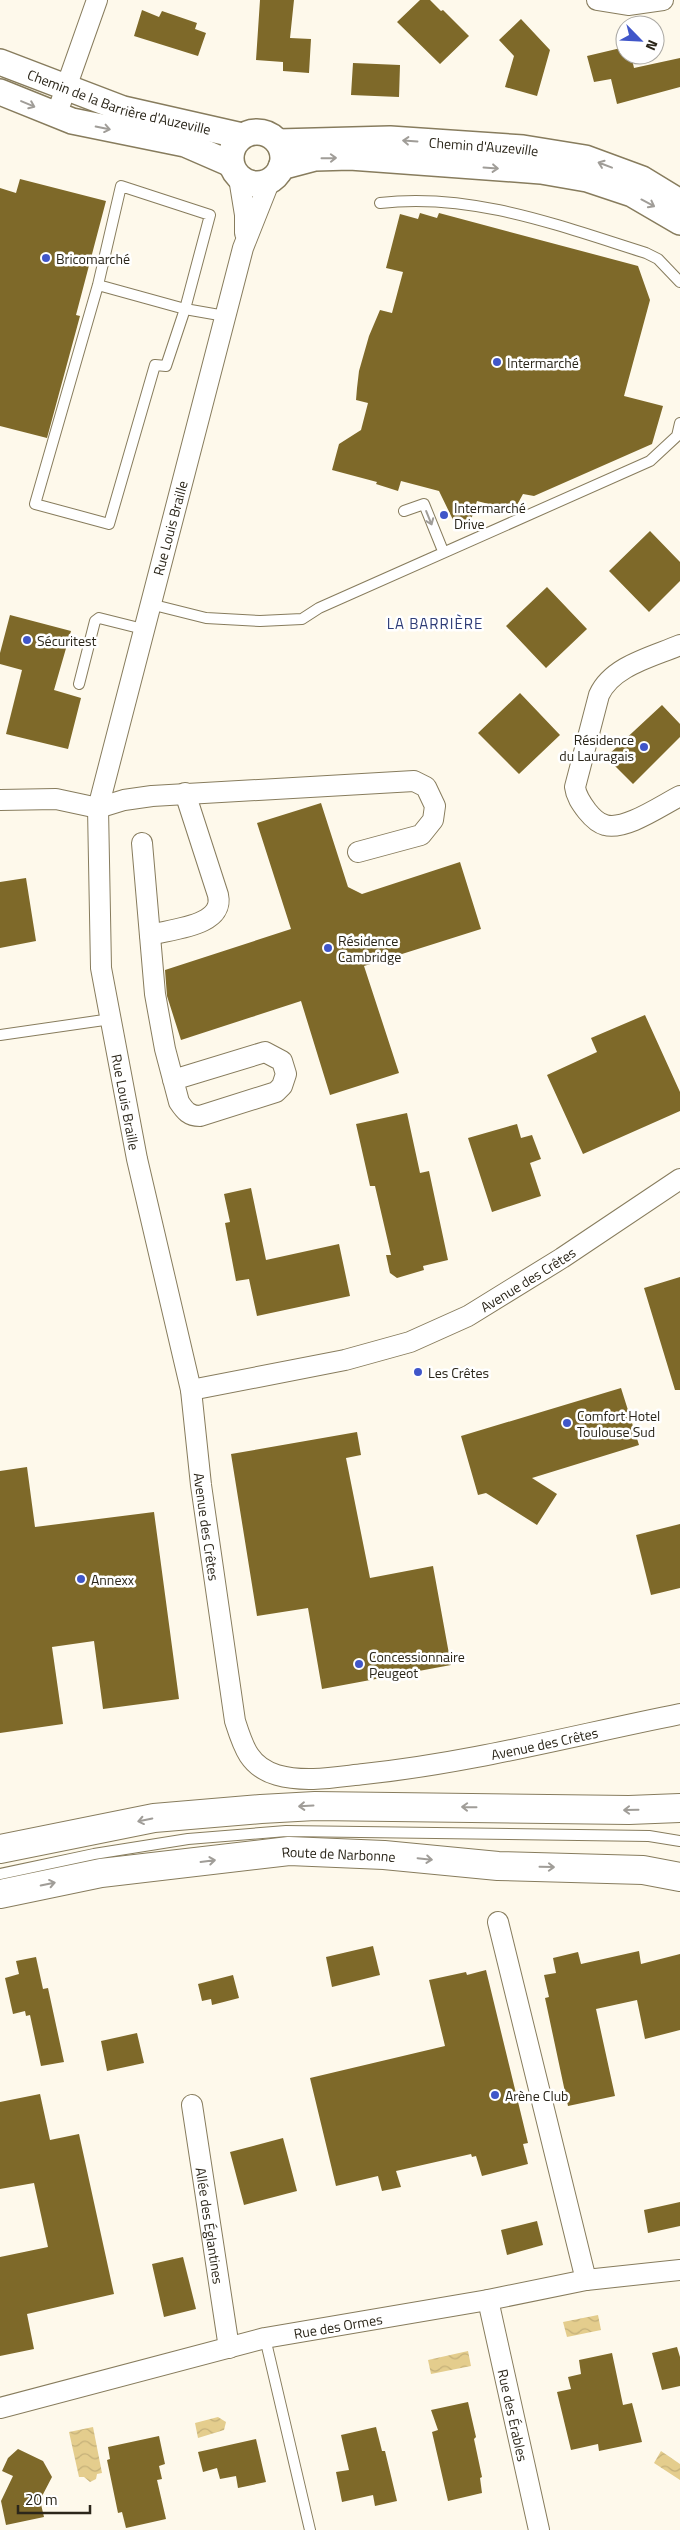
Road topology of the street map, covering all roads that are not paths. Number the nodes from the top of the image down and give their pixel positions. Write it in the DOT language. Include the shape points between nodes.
graph roads {
  1 [pos="97,0"];
  2 [pos="597,0"];
  3 [pos="663,0"];
  4 [pos="0,62"];
  5 [pos="66,88"];
  6 [pos="0,92"];
  7 [pos="56,116"];
  8 [pos="242,136"];
  9 [pos="278,142"];
  10 [pos="235,171"];
  11 [pos="276,174"];
  12 [pos="680,202"];
  13 [pos="380,203"];
  14 [pos="680,222"];
  15 [pos="243,248"];
  16 [pos="680,282"];
  17 [pos="98,285"];
  18 [pos="185,309"];
  19 [pos="225,316"];
  20 [pos="680,423"];
  21 [pos="404,511"];
  22 [pos="443,551"];
  23 [pos="150,604"];
  24 [pos="143,629"];
  25 [pos="680,645"];
  26 [pos="79,684"];
  27 [pos="185,793"];
  28 [pos="680,796"];
  29 [pos="0,800"];
  30 [pos="98,808"];
  31 [pos="142,843"];
  32 [pos="358,852"];
  33 [pos="150,935"];
  34 [pos="111,1019"];
  35 [pos="0,1035"];
  36 [pos="173,1080"];
  37 [pos="680,1179"];
  38 [pos="191,1390"];
  39 [pos="680,1714"];
  40 [pos="680,1808"];
  41 [pos="680,1841"];
  42 [pos="0,1849"];
  43 [pos="0,1874"];
  44 [pos="680,1877"];
  45 [pos="0,1894"];
  46 [pos="498,1922"];
  47 [pos="192,2105"];
  48 [pos="680,2270"];
  49 [pos="586,2280"];
  50 [pos="488,2300"];
  51 [pos="265,2338"];
  52 [pos="229,2348"];
  53 [pos="0,2408"];
  54 [pos="310,2530"];
  55 [pos="539,2530"];
  1 -- 5 [label="street"];
  2 -- 3 [label="street" via="628,5"];
  4 -- 5 [label="street, Chemin de la Barrière d'Auzeville"];
  5 -- 7 [label="street"];
  5 -- 8 [label="street, Chemin de la Barrière d'Auzeville" via="123,109"];
  6 -- 7 [label="street, Chemin de la Barrière d'Auzeville, one-way"];
  7 -- 10 [label="street, Chemin de la Barrière d'Auzeville, one-way" via="185,144"];
  8 -- 9 [label="street" via="261,132"];
  8 -- 10 [label="street" via="233,149"];
  9 -- 11 [label="street" via="282,150"];
  12 -- 9 [label="street, Chemin d'Auzeville, one-way" via="642,179 586,158 523,148 390,139"];
  10 -- 11 [label="street" via="253,184"];
  10 -- 15 [label="street, Rue Louis Braille" via="245,215"];
  11 -- 14 [label="street, Chemin d'Auzeville, one-way" via="315,158 350,157 541,171 586,179 632,194"];
  11 -- 15 [label="street, Rue Louis Braille"];
  13 -- 16 [label="lane" via="423,200 454,203 555,224 646,253 658,259"];
  15 -- 19 [label="street, Rue Louis Braille"];
  17 -- 18 [label="lane"];
  17 -- 18 [label="lane" via="121,186 210,215"];
  17 -- 18 [label="lane" via="35,504 109,524 155,364 166,366"];
  18 -- 19 [label="lane"];
  19 -- 23 [label="street, Rue Louis Braille"];
  20 -- 22 [label="lane" via="677,436 650,461"];
  21 -- 22 [label="lane, one-way" via="424,504"];
  22 -- 23 [label="lane" via="302,618 260,621 206,618"];
  23 -- 24 [label="street, Rue Louis Braille"];
  24 -- 26 [label="lane" via="99,618 94,621"];
  24 -- 30 [label="street, Rue Louis Braille"];
  25 -- 28 [label="street" via="621,671 605,684 575,786 577,797 588,813 599,823 609,826 633,821"];
  27 -- 30 [label="street" via="124,800"];
  27 -- 32 [label="street" via="414,781 426,787 432,796 435,814 426,831"];
  27 -- 33 [label="street" via="218,895 218,907 216,914 206,920"];
  29 -- 30 [label="street" via="56,800"];
  30 -- 34 [label="street, Rue Louis Braille" via="102,968"];
  31 -- 33 [label="street"];
  33 -- 36 [label="street" via="155,994"];
  34 -- 35 [label="lane"];
  34 -- 38 [label="street, Rue Louis Braille" via="137,1158"];
  36 -- 36 [label="street" via="184,1109 190,1115 200,1116 276,1092 286,1074 282,1061 265,1052"];
  37 -- 38 [label="street, Avenue des Crêtes" via="476,1311 410,1342 346,1360"];
  38 -- 39 [label="street, Avenue des Crêtes" via="200,1484 236,1721 244,1750 259,1766 276,1775 299,1778 408,1770"];
  40 -- 42 [label="main road, one-way" via="315,1806 261,1809 154,1818"];
  41 -- 43 [label="lane" via="649,1836 286,1830 188,1839"];
  45 -- 44 [label="main road, Route de Narbonne, one-way" via="101,1873 289,1852 384,1855 498,1866 642,1870"];
  46 -- 49 [label="street"];
  47 -- 52 [label="street, Allée des Églantines"];
  48 -- 49 [label="street, Rue des Ormes"];
  49 -- 50 [label="street, Rue des Ormes"];
  50 -- 51 [label="street, Rue des Ormes"];
  50 -- 55 [label="street, Rue des Érables"];
  51 -- 52 [label="street, Rue des Ormes"];
  51 -- 54 [label="lane"];
  52 -- 53 [label="street, Rue des Ormes"];
}
